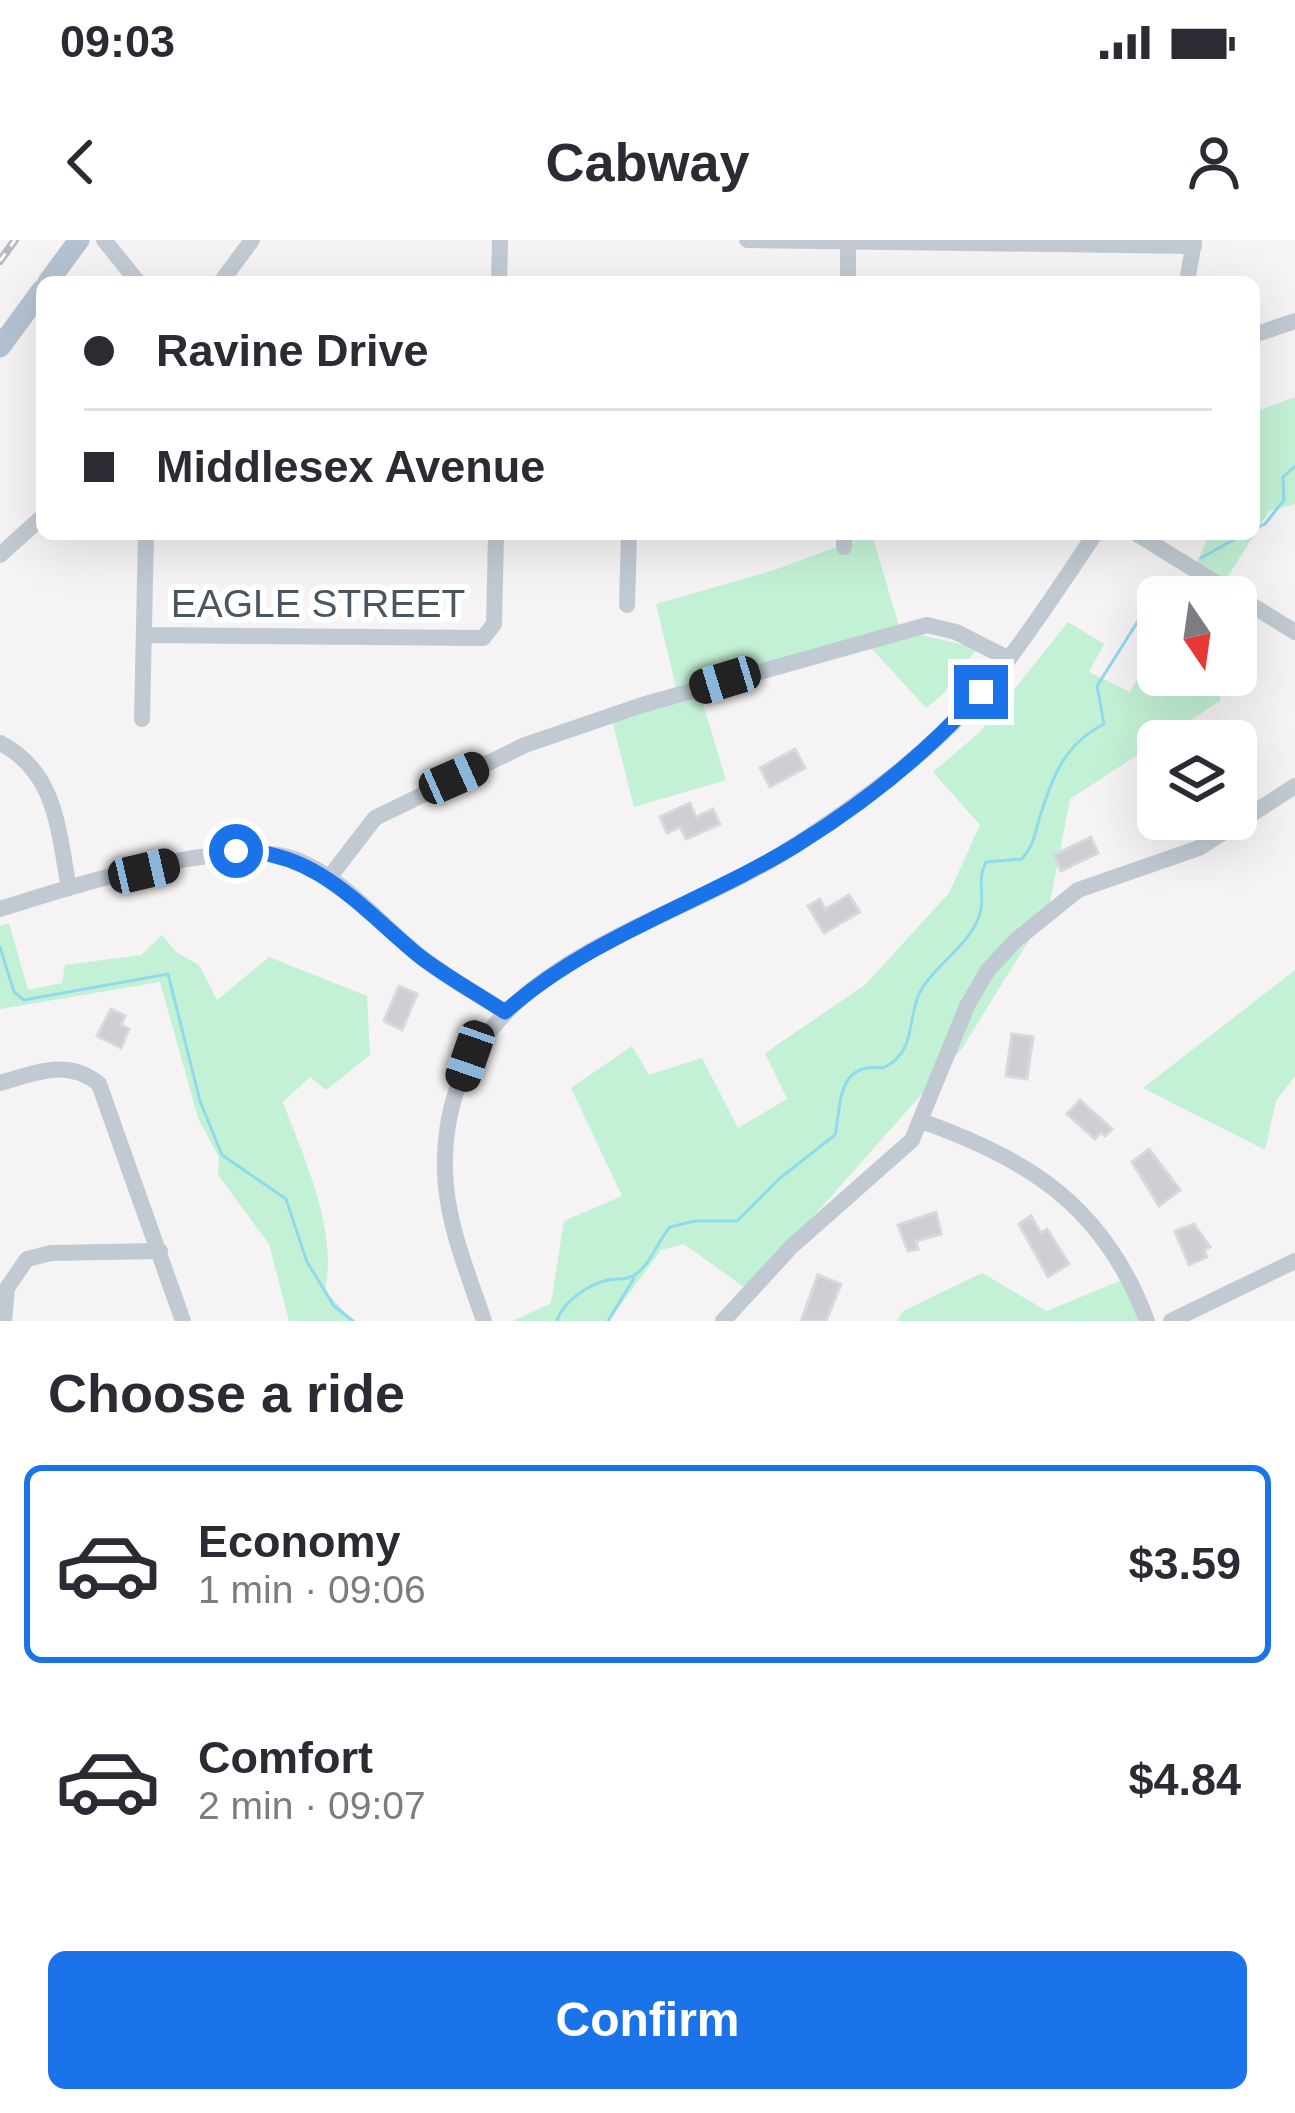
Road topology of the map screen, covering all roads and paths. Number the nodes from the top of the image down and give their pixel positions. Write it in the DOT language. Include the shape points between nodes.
graph roads {
  1 [pos="79,240"];
  2 [pos="104,240"];
  3 [pos="252,240"];
  4 [pos="500,240"];
  5 [pos="747,240"];
  6 [pos="848,241"];
  7 [pos="1194,243"];
  8 [pos="52,276"];
  9 [pos="133,276"];
  10 [pos="225,276"];
  11 [pos="499,276"];
  12 [pos="848,276"];
  13 [pos="1188,276"];
  14 [pos="36,298"];
  15 [pos="1295,321"];
  16 [pos="1260,332"];
  17 [pos="0,347"];
  18 [pos="36,522"];
  19 [pos="146,540"];
  20 [pos="496,540"];
  21 [pos="629,540"];
  22 [pos="1091,540"];
  23 [pos="1147,540"];
  24 [pos="0,555"];
  25 [pos="627,604"];
  26 [pos="1295,632"];
  27 [pos="145,634"];
  28 [pos="1009,659"];
  29 [pos="142,718"];
  30 [pos="0,743"];
  31 [pos="1295,786"];
  32 [pos="328,879"];
  33 [pos="69,888"];
  34 [pos="0,909"];
  35 [pos="505,1012"];
  36 [pos="0,1083"];
  37 [pos="921,1121"];
  38 [pos="160,1251"];
  39 [pos="1295,1261"];
  40 [pos="4,1321"];
  41 [pos="184,1321"];
  42 [pos="484,1321"];
  43 [pos="723,1321"];
  44 [pos="1147,1321"];
  45 [pos="1171,1321"];
  1 -- 8 [label="main road"];
  2 -- 9 [label="street"];
  3 -- 10 [label="street"];
  4 -- 11 [label="street"];
  5 -- 6 [label="street"];
  6 -- 7 [label="street"];
  6 -- 12 [label="street"];
  7 -- 13 [label="street"];
  14 -- 17 [label="main road"];
  15 -- 16 [label="street"];
  18 -- 24 [label="street"];
  19 -- 27 [label="street"];
  20 -- 27 [label="street, EAGLE STREET" via="490,634 475,639"];
  21 -- 25 [label="street"];
  22 -- 28 [label="street"];
  23 -- 26 [label="street"];
  27 -- 29 [label="street"];
  28 -- 32 [label="street" via="927,625 642,705 525,746 375,818"];
  28 -- 35 [label="street" via="952,724 875,790 796,845 556,970"];
  30 -- 33 [label="street" via="24,755 49,792"];
  31 -- 37 [label="street" via="1199,848 1108,877 1051,908 988,970"];
  32 -- 33 [label="street" via="299,860 236,851"];
  32 -- 35 [label="street" via="419,956"];
  33 -- 34 [label="street"];
  35 -- 42 [label="street" via="470,1056 449,1117 445,1173"];
  36 -- 38 [label="street" via="70,1068 99,1084"];
  37 -- 43 [label="street" via="912,1139 791,1246"];
  37 -- 44 [label="street" via="1004,1153 1072,1202 1125,1267"];
  38 -- 40 [label="street" via="27,1259 8,1288"];
  38 -- 41 [label="street"];
  39 -- 45 [label="street"];
}
